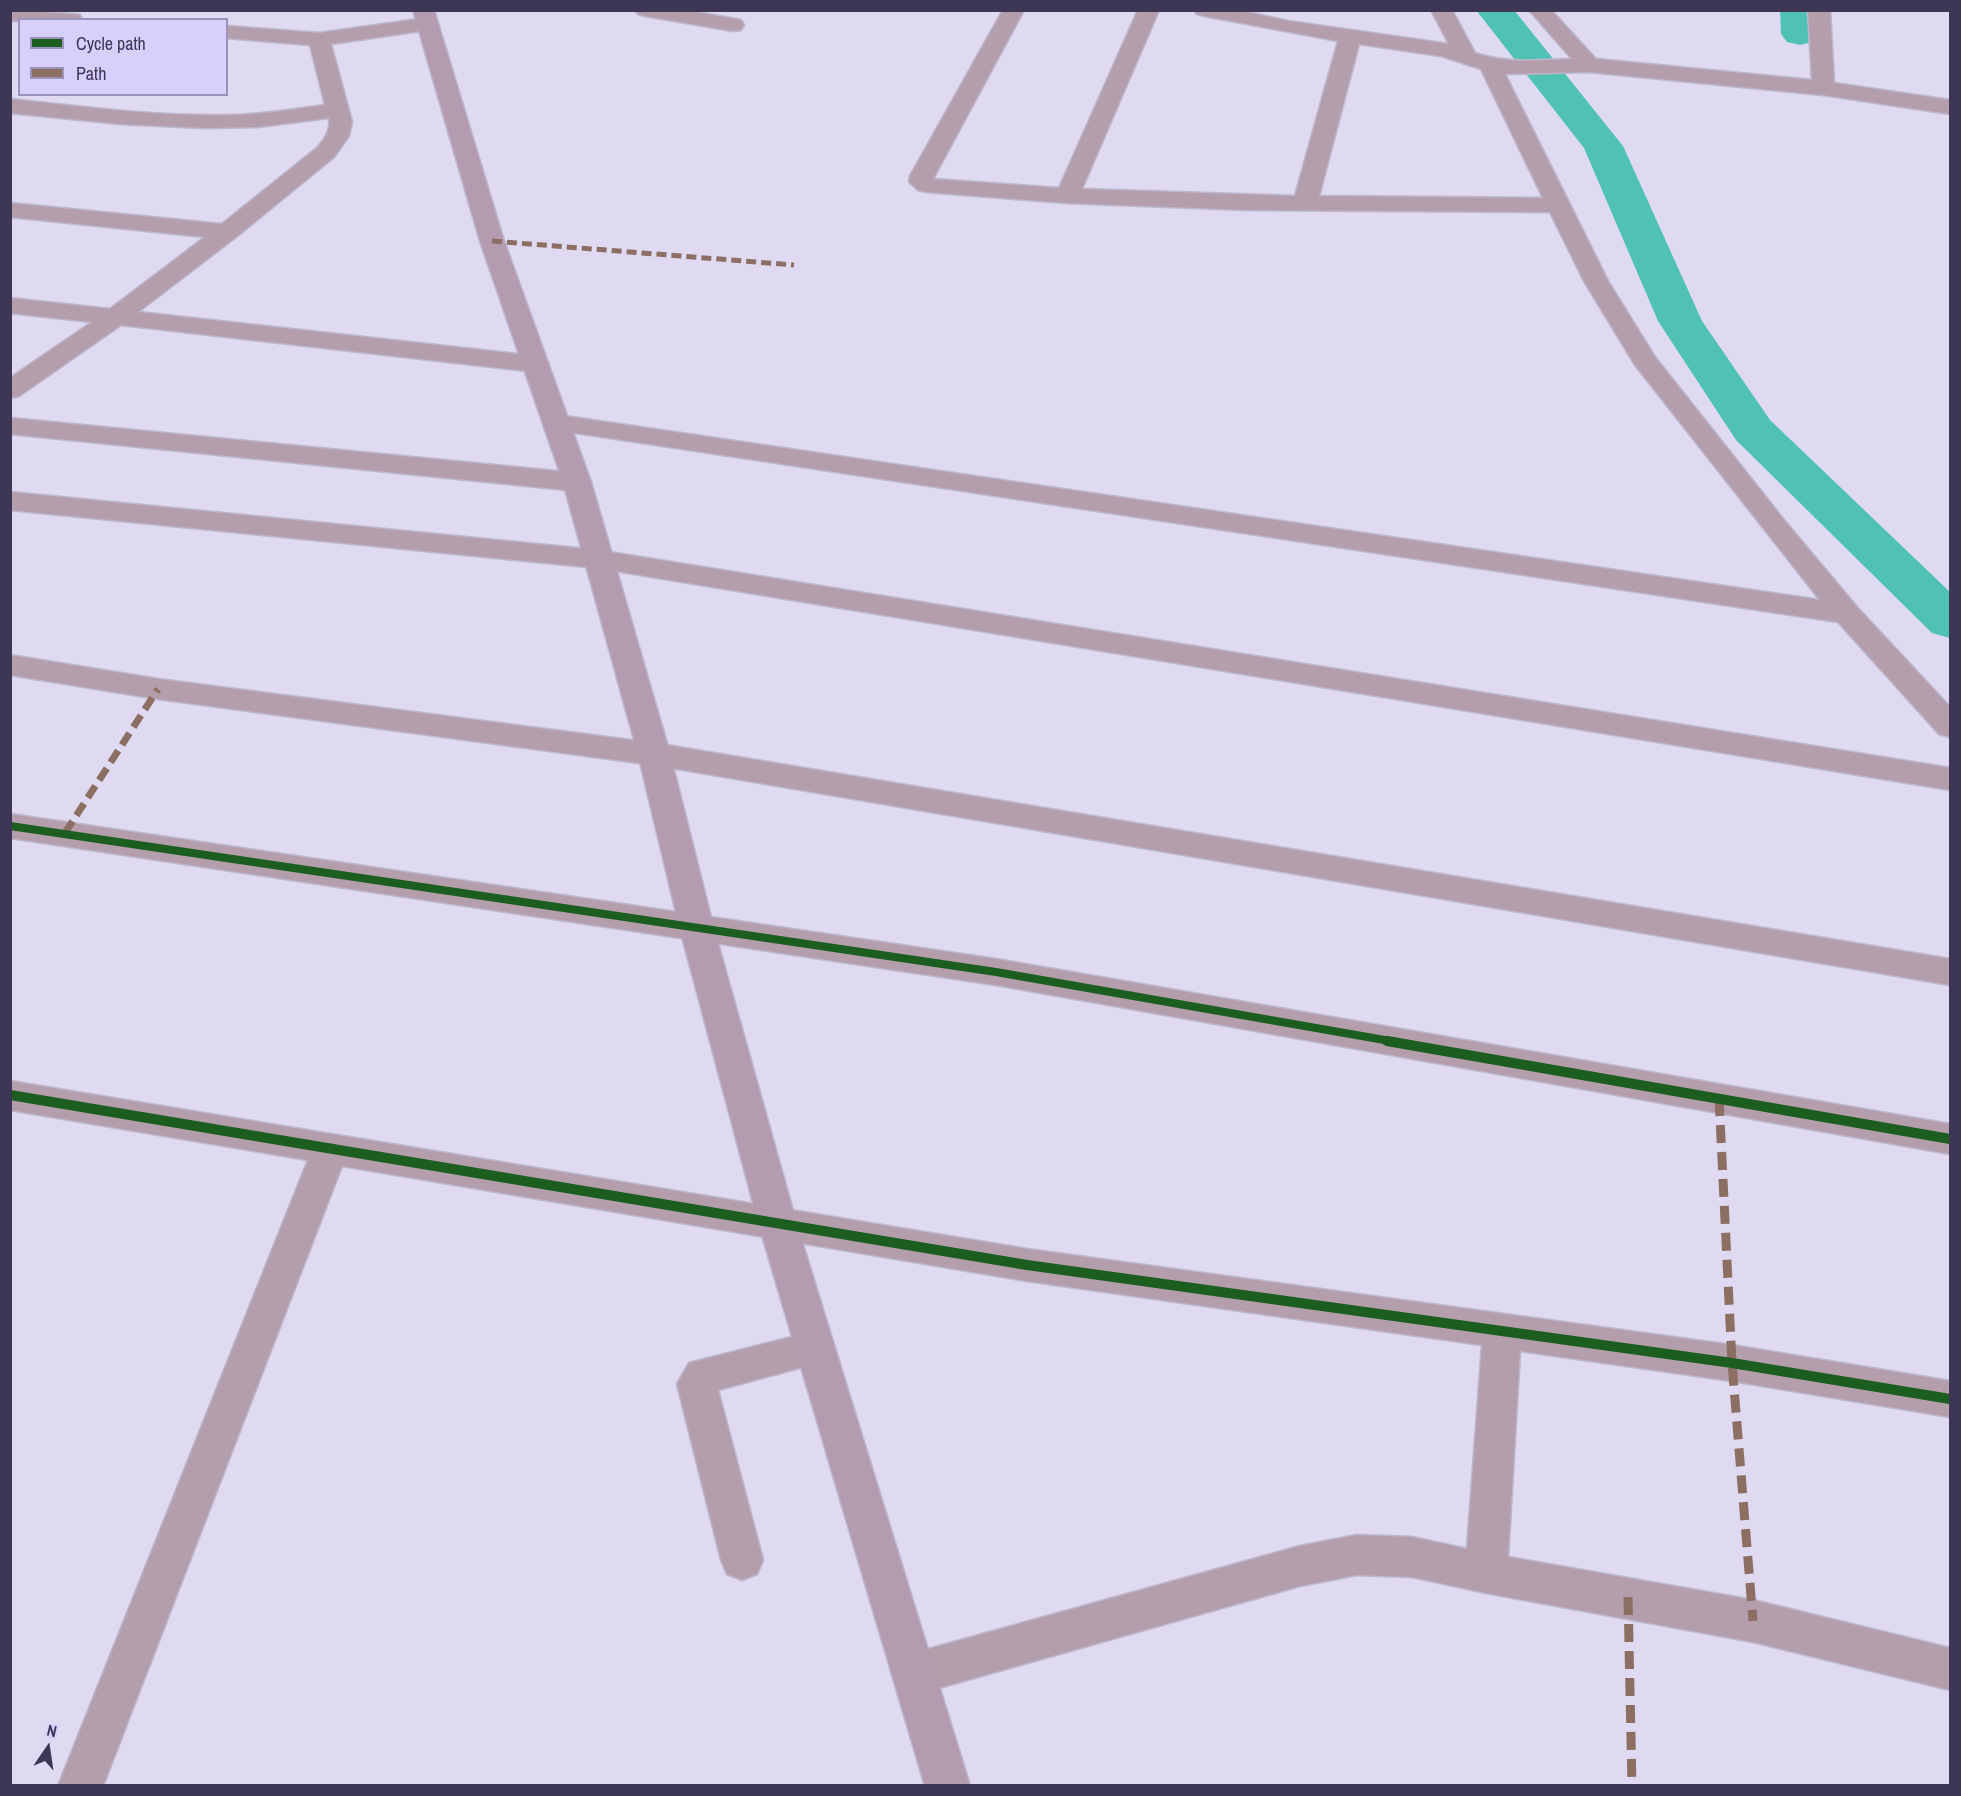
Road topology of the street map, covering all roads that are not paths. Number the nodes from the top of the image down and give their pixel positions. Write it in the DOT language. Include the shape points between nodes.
graph roads {
  1 [pos="645,10"];
  2 [pos="1014,10"];
  3 [pos="1149,10"];
  4 [pos="1204,10"];
  5 [pos="1441,10"];
  6 [pos="1539,10"];
  7 [pos="1820,10"];
  8 [pos="10,15"];
  9 [pos="424,17"];
  10 [pos="47,18"];
  11 [pos="733,26"];
  12 [pos="228,32"];
  13 [pos="1350,36"];
  14 [pos="319,39"];
  15 [pos="1490,63"];
  16 [pos="1589,65"];
  17 [pos="1822,88"];
  18 [pos="10,106"];
  19 [pos="1950,106"];
  20 [pos="337,110"];
  21 [pos="1067,196"];
  22 [pos="1305,204"];
  23 [pos="1560,205"];
  24 [pos="10,210"];
  25 [pos="227,232"];
  26 [pos="10,305"];
  27 [pos="114,318"];
  28 [pos="536,364"];
  29 [pos="10,390"];
  30 [pos="558,423"];
  31 [pos="10,426"];
  32 [pos="577,482"];
  33 [pos="10,501"];
  34 [pos="597,559"];
  35 [pos="1847,614"];
  36 [pos="10,665"];
  37 [pos="1950,726"];
  38 [pos="654,754"];
  39 [pos="1950,779"];
  40 [pos="10,826"];
  41 [pos="698,929"];
  42 [pos="1950,972"];
  43 [pos="10,1095"];
  44 [pos="1950,1139"];
  45 [pos="331,1148"];
  46 [pos="778,1225"];
  47 [pos="1502,1330"];
  48 [pos="815,1348"];
  49 [pos="1950,1399"];
  50 [pos="742,1560"];
  51 [pos="1486,1573"];
  52 [pos="1950,1669"];
  53 [pos="914,1674"];
  54 [pos="80,1785"];
  55 [pos="948,1785"];
  1 -- 11 [label="street"];
  2 -- 21 [label="street" via="921,182 936,188"];
  3 -- 21 [label="street"];
  4 -- 13 [label="street"];
  5 -- 15 [label="street"];
  6 -- 16 [label="street"];
  7 -- 17 [label="street"];
  8 -- 10 [label="street"];
  9 -- 14 [label="street"];
  9 -- 28 [label="main road" via="492,241"];
  12 -- 14 [label="street"];
  13 -- 15 [label="street" via="1435,48"];
  13 -- 22 [label="street"];
  14 -- 20 [label="street"];
  15 -- 16 [label="street"];
  15 -- 23 [label="street"];
  16 -- 17 [label="street"];
  17 -- 19 [label="street"];
  18 -- 20 [label="street" via="157,120 234,122"];
  20 -- 25 [label="street" via="341,122 338,136 326,152"];
  21 -- 22 [label="street"];
  22 -- 23 [label="street"];
  23 -- 35 [label="street" via="1596,281 1644,360"];
  24 -- 25 [label="street"];
  25 -- 27 [label="street"];
  26 -- 27 [label="street"];
  27 -- 28 [label="street"];
  27 -- 29 [label="street"];
  28 -- 30 [label="main road"];
  30 -- 32 [label="main road"];
  30 -- 35 [label="street"];
  31 -- 32 [label="street"];
  32 -- 34 [label="main road"];
  33 -- 34 [label="street"];
  34 -- 38 [label="main road"];
  34 -- 39 [label="street"];
  35 -- 37 [label="street"];
  36 -- 38 [label="street" via="169,691"];
  38 -- 41 [label="main road"];
  38 -- 42 [label="street"];
  40 -- 41 [label="street"];
  41 -- 44 [label="street" via="1008,974"];
  41 -- 46 [label="main road"];
  43 -- 45 [label="street"];
  45 -- 46 [label="street"];
  45 -- 54 [label="street"];
  46 -- 47 [label="street" via="1027,1265"];
  46 -- 48 [label="main road"];
  47 -- 49 [label="street"];
  47 -- 51 [label="street"];
  48 -- 50 [label="street" via="703,1376 697,1383"];
  48 -- 53 [label="main road"];
  51 -- 52 [label="street" via="1753,1621"];
  51 -- 53 [label="street" via="1412,1557 1357,1555 1300,1566"];
  53 -- 55 [label="main road"];
}
